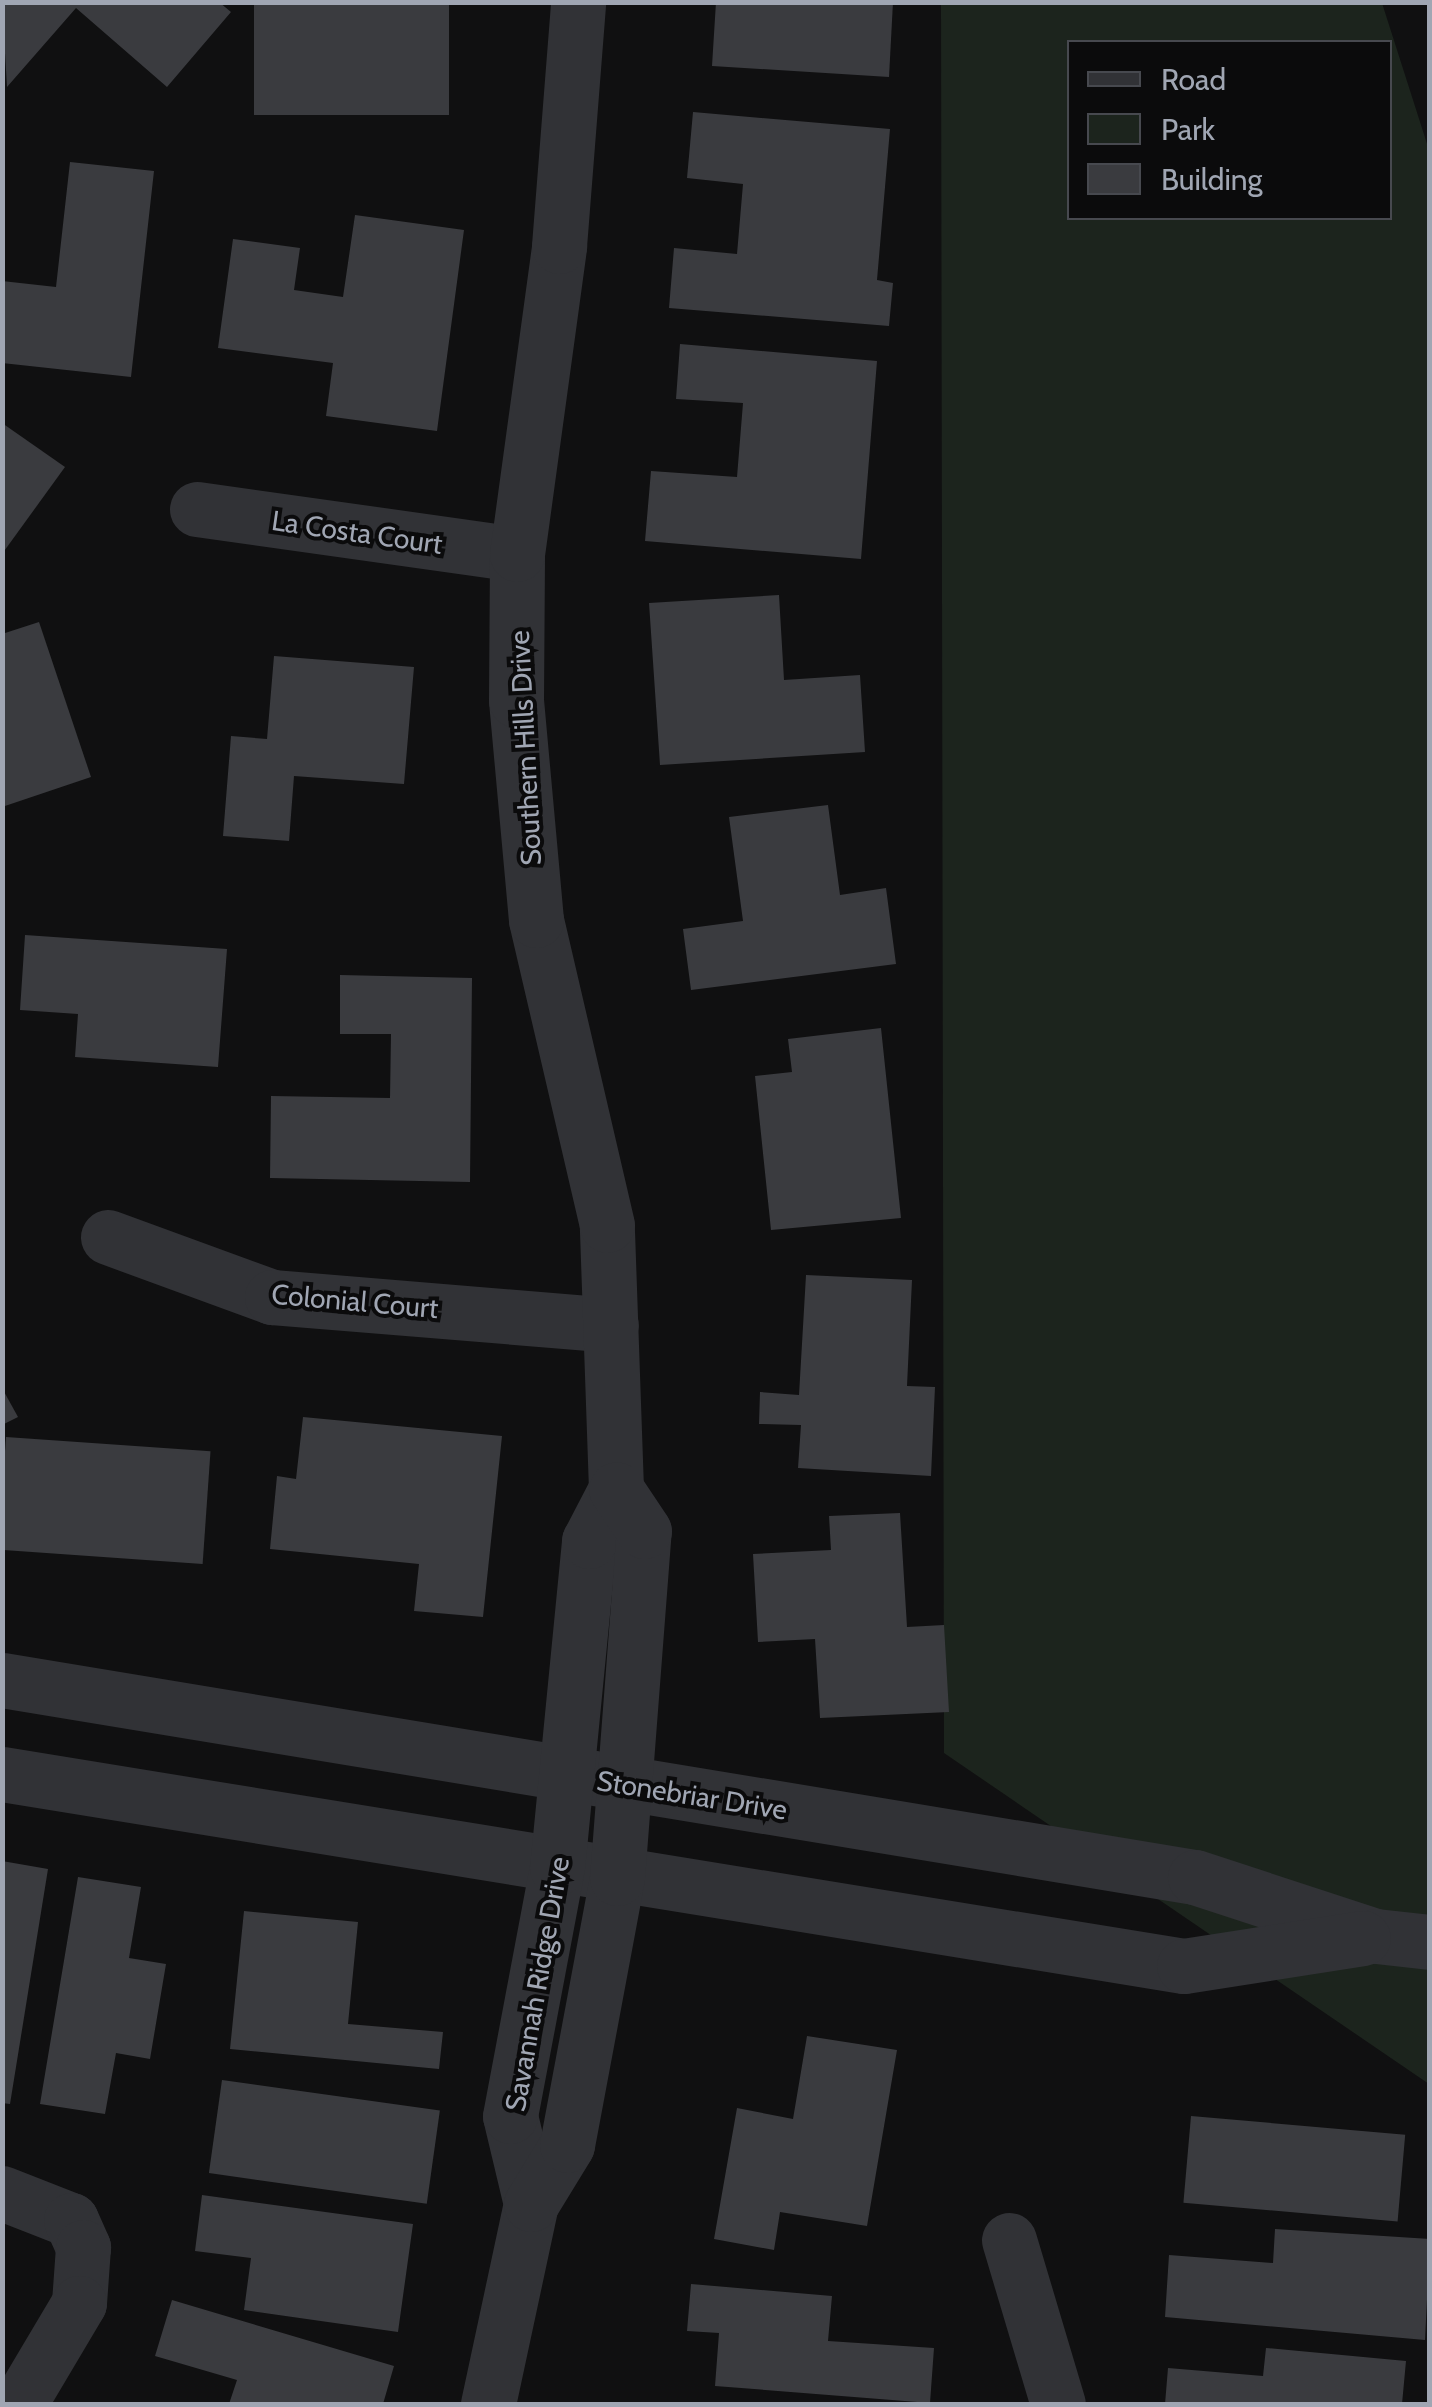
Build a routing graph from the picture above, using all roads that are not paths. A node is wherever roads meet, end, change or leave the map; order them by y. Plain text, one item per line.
1 (578, 2) edge
2 (197, 508) dead end
3 (517, 554) junction
4 (108, 1238) dead end
5 (611, 1324) junction
6 (616, 1489) junction
7 (2, 1680) edge
8 (2, 1774) edge
9 (564, 1822) junction
10 (622, 1831) junction
11 (1376, 1936) junction
12 (1430, 1942) edge
13 (2, 2193) edge
14 (531, 2204) junction
15 (1009, 2240) dead end
16 (19, 2404) edge
17 (488, 2404) edge
18 (1058, 2404) edge

1 - 3 street, Southern Hills Drive
2 - 3 street, La Costa Court
3 - 5 street, Southern Hills Drive
4 - 5 street, Colonial Court
5 - 6 street, Southern Hills Drive
6 - 9 street, Southern Hills Drive
6 - 10 street
7 - 9 street, Stonebriar Drive
8 - 9 street, Stonebriar Drive
9 - 10 street, Stonebriar Drive
9 - 10 street, Stonebriar Drive
9 - 14 street, Savannah Ridge Drive
10 - 11 street, Stonebriar Drive
10 - 11 street, Stonebriar Drive
10 - 14 street, Savannah Ridge Drive
11 - 12 street, Stonebriar Drive
13 - 16 street
14 - 17 street, Savannah Ridge Drive
15 - 18 street

